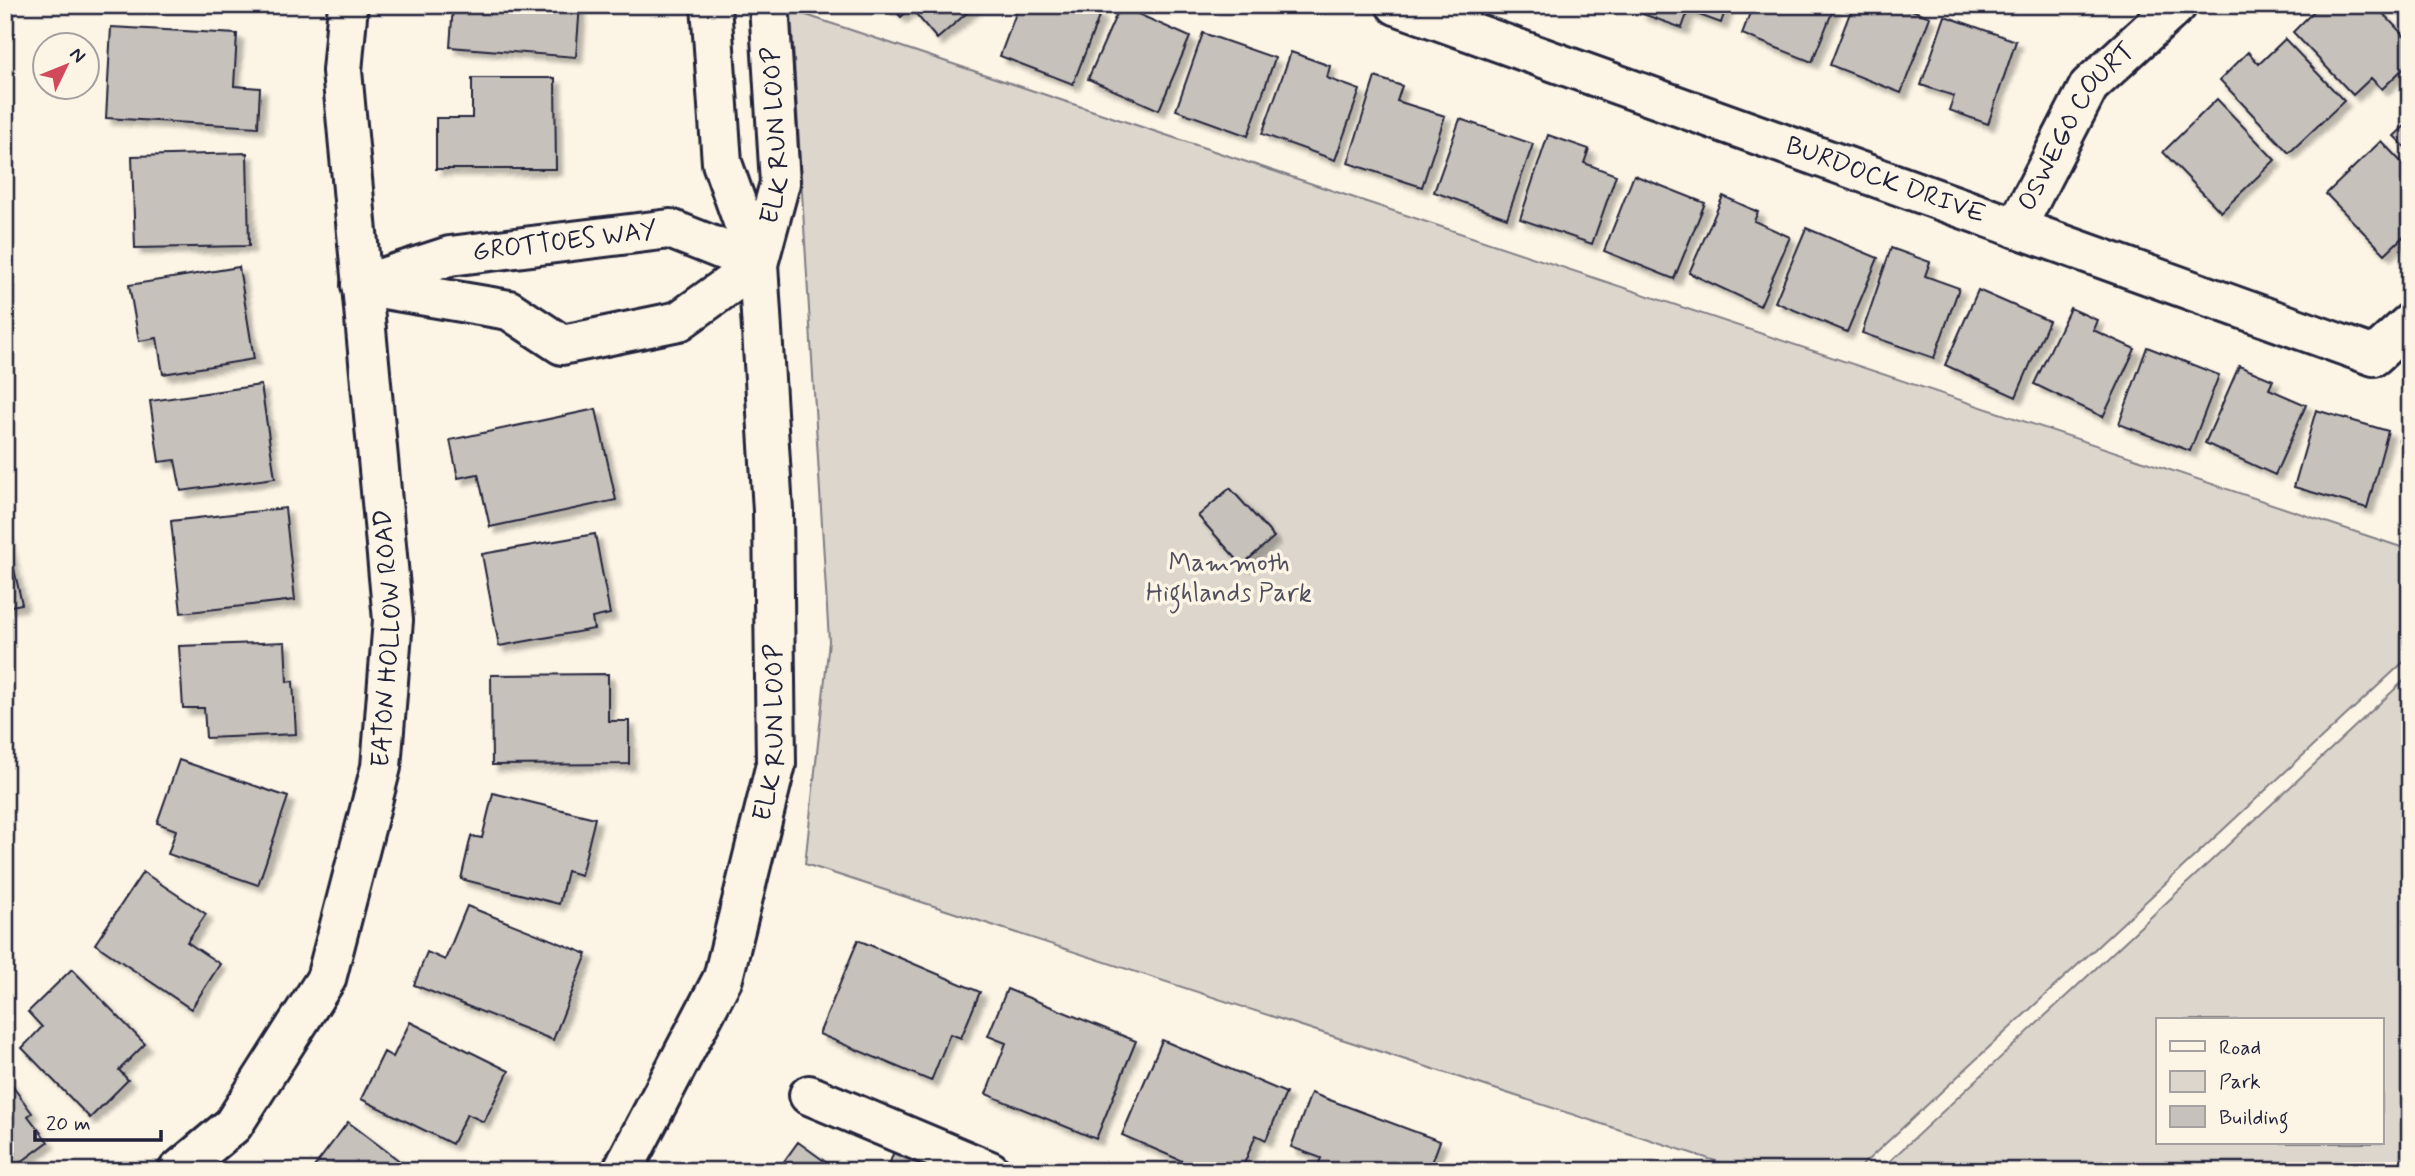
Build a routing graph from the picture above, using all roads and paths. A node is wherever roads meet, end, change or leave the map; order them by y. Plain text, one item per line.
1 (348, 5) edge
2 (711, 5) edge
3 (769, 5) edge
4 (1396, 5) edge
5 (2177, 5) edge
6 (1443, 13) edge
7 (2016, 228) junction
8 (505, 251) junction
9 (758, 264) junction
10 (360, 285) junction
11 (509, 310) junction
12 (2410, 323) edge
13 (809, 1095) dead end
14 (178, 1171) edge
15 (622, 1171) edge
16 (990, 1171) edge

1 - 10 street, EATON HOLLOW ROAD
2 - 9 street, ELK RUN LOOP
3 - 9 street, ELK RUN LOOP
4 - 6 street, BURDOCK DRIVE
5 - 7 street, OSWEGO COURT
6 - 7 street, BURDOCK DRIVE
7 - 12 street, BURDOCK DRIVE
8 - 9 street, GROTTOES WAY
8 - 10 street, GROTTOES WAY
8 - 11 street
9 - 11 street, GROTTOES WAY
9 - 15 street, ELK RUN LOOP
10 - 11 street, GROTTOES WAY
10 - 14 street, EATON HOLLOW ROAD
13 - 16 street

